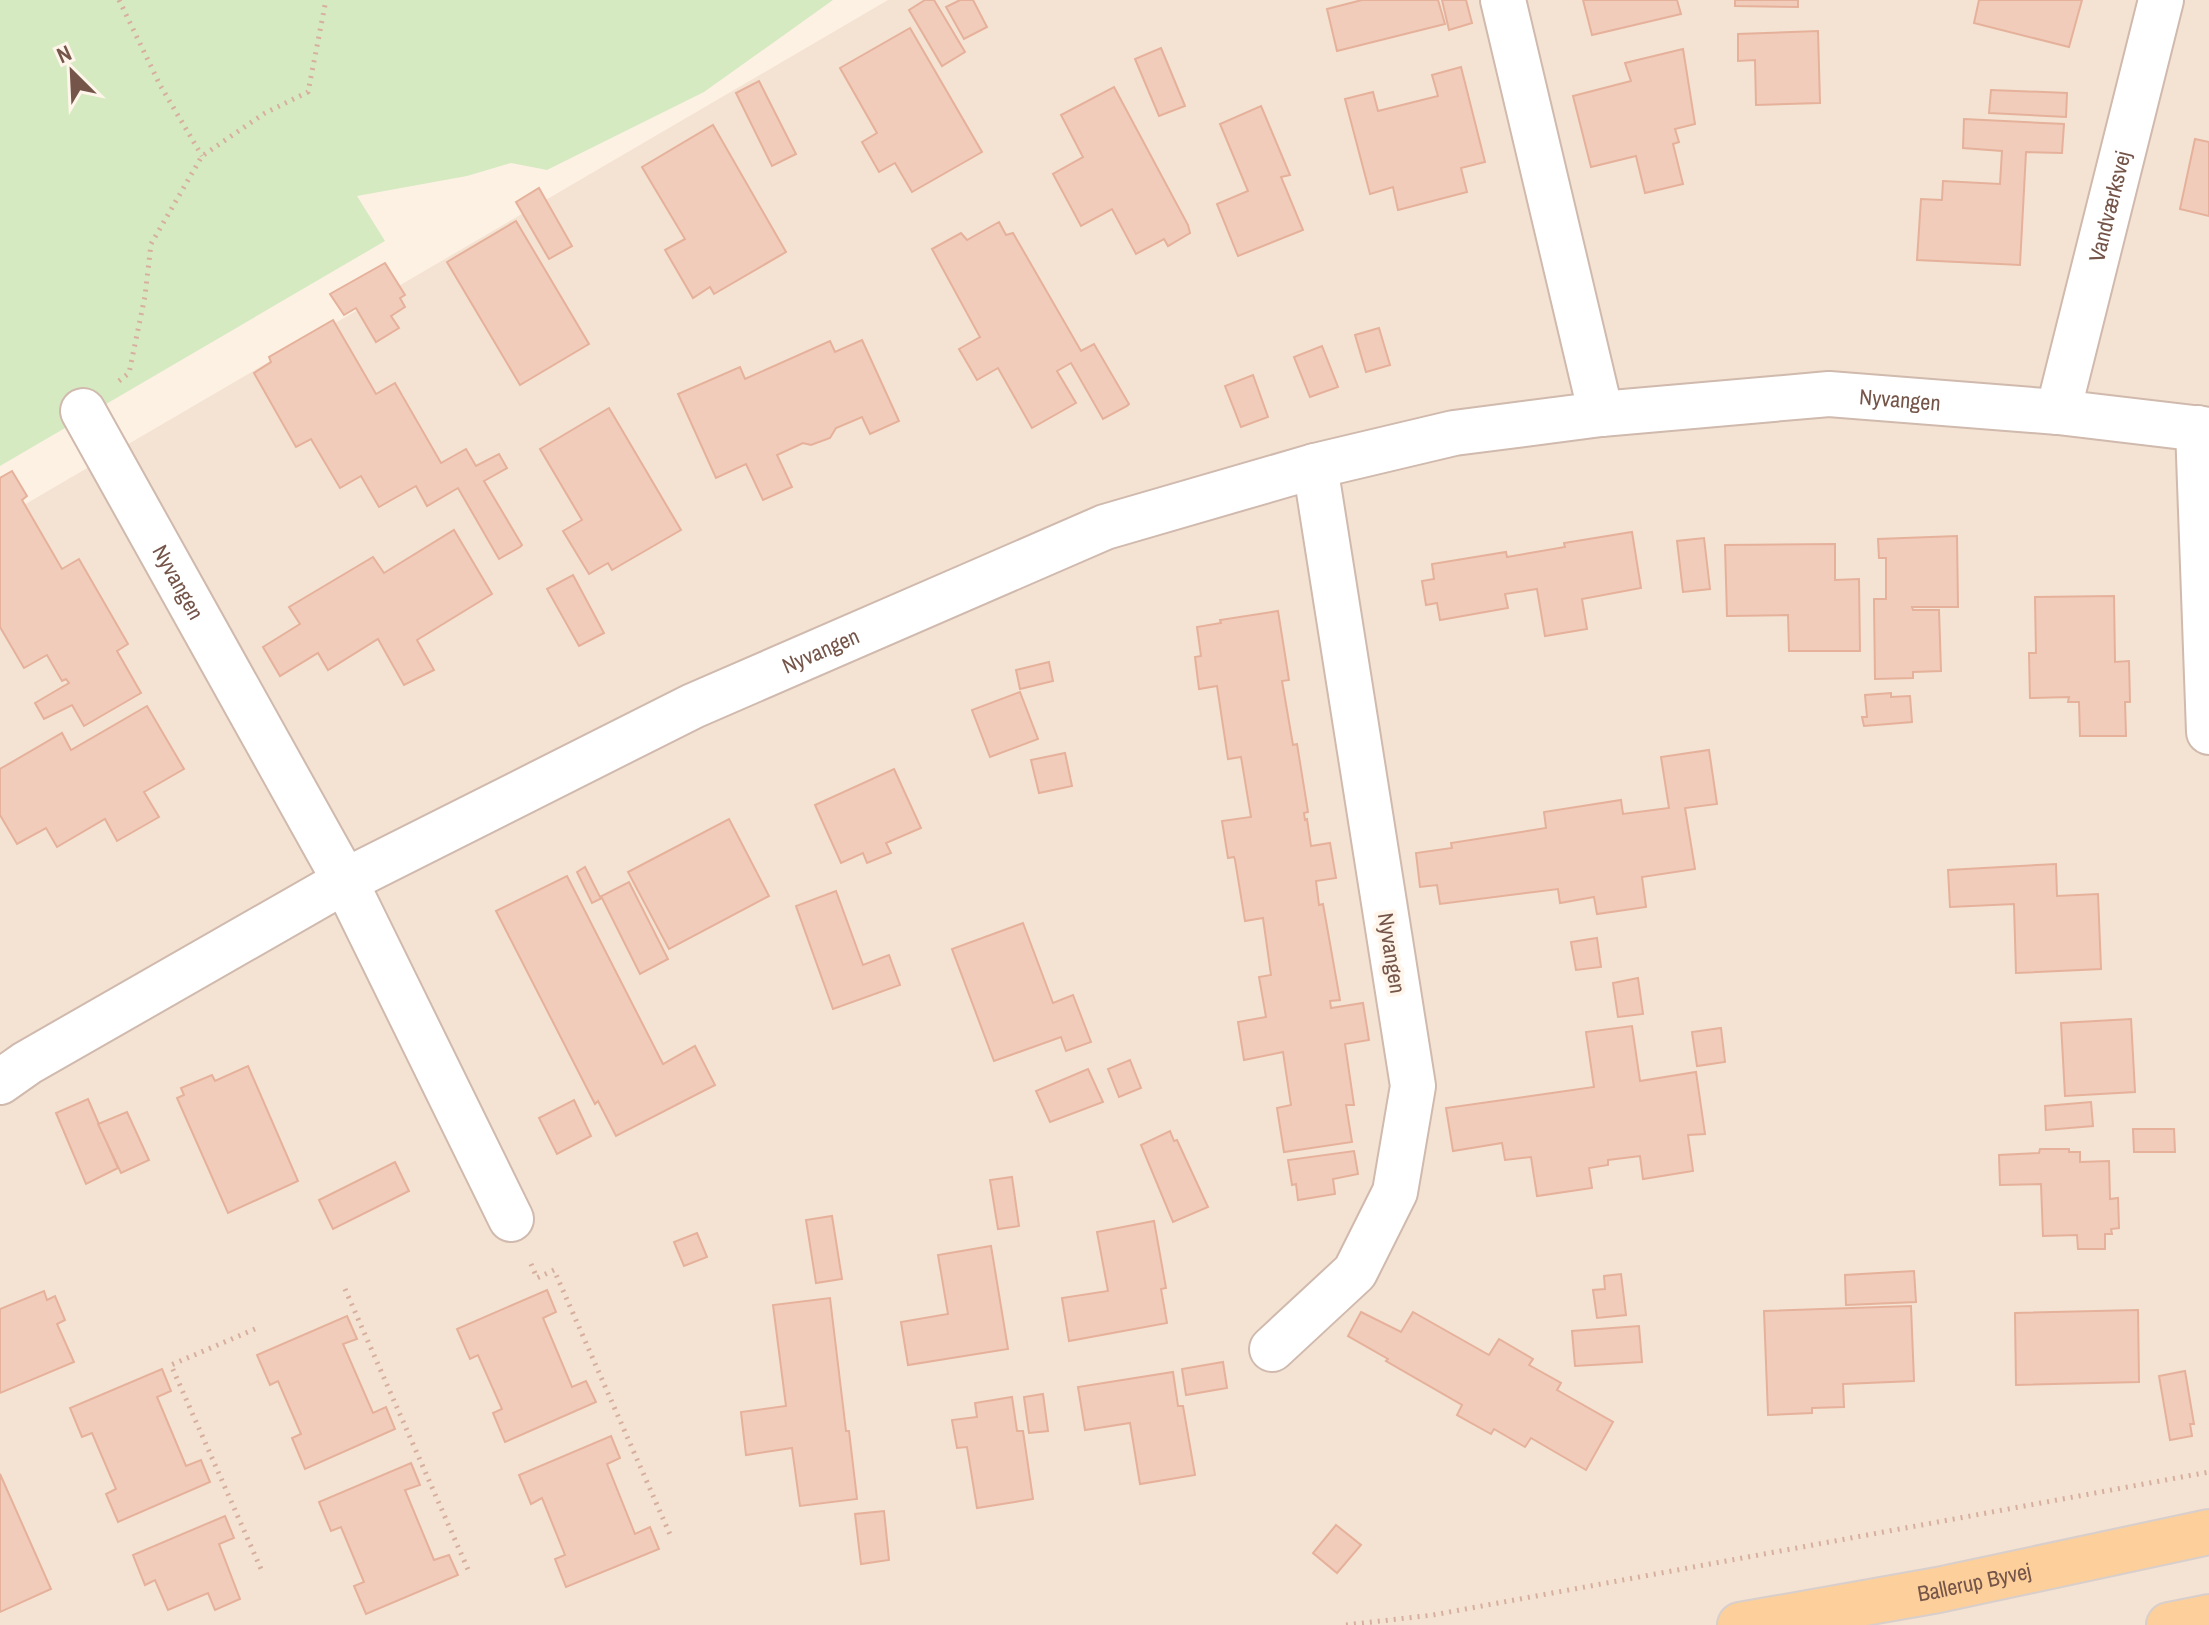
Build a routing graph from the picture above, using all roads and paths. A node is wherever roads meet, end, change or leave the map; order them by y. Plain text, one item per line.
1 (119, 0) edge
2 (326, 0) edge
3 (1503, 0) edge
4 (2161, 0) edge
5 (202, 156) junction
6 (83, 411) joint
7 (2058, 412) junction
8 (1601, 414) junction
9 (2203, 429) edge
10 (1315, 466) junction
11 (2209, 732) edge
12 (345, 881) junction
13 (0, 1082) edge
14 (511, 1219) dead end
15 (554, 1270) dead end
16 (345, 1289) dead end
17 (255, 1329) dead end
18 (1272, 1349) dead end
19 (2209, 1472) edge
20 (2209, 1532) edge
21 (672, 1539) dead end
22 (261, 1569) dead end
23 (470, 1574) dead end
24 (2209, 1617) edge
25 (1346, 1625) edge
26 (1740, 1625) edge
27 (2169, 1625) edge

1 - 5 path
2 - 5 path
3 - 8 street
4 - 7 street, Vandværksvej
5 - 6 path
6 - 12 street, Nyvangen
7 - 8 street, Nyvangen
7 - 9 street, Nyvangen
8 - 10 street, Nyvangen
9 - 11 street, Nyvangen
10 - 12 street, Nyvangen
10 - 18 street, Nyvangen
12 - 13 street, Nyvangen
12 - 14 street, Nyvangen
15 - 21 path
16 - 23 path
17 - 22 path
19 - 25 path
20 - 26 main road, Ballerup Byvej
24 - 27 main road

